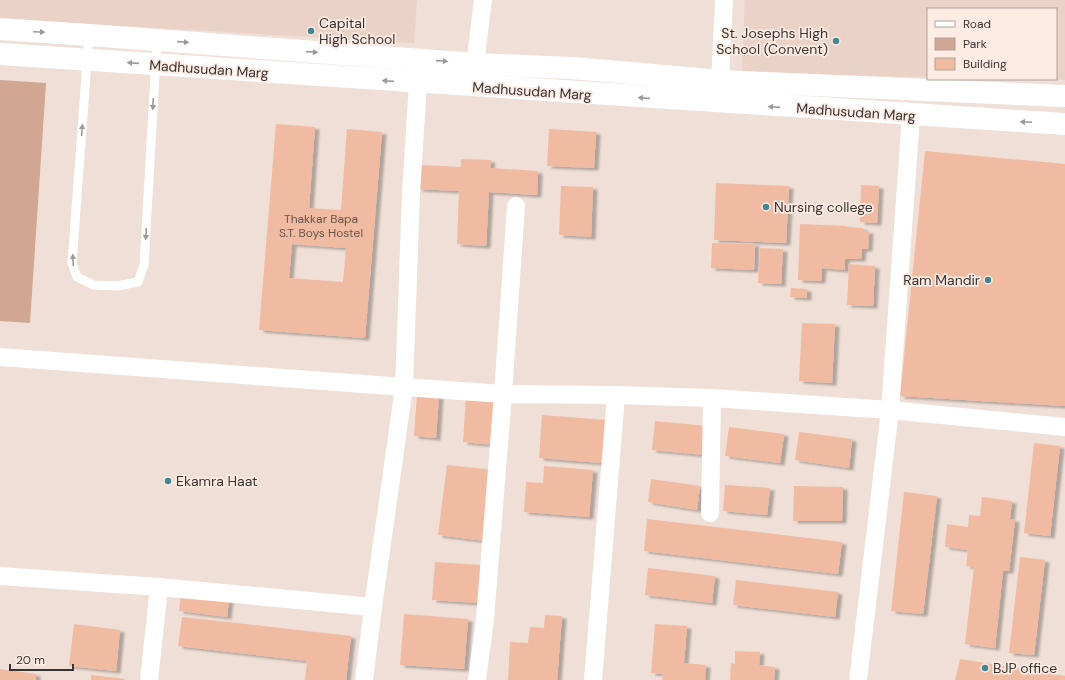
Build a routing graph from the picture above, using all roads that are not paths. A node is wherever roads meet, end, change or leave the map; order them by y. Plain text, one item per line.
1 (483, 0) edge
2 (724, 0) edge
3 (0, 30) edge
4 (89, 35) junction
5 (157, 40) junction
6 (0, 54) edge
7 (88, 60) junction
8 (475, 64) junction
9 (155, 65) junction
10 (720, 81) junction
11 (418, 83) junction
12 (1065, 96) edge
13 (911, 115) junction
14 (1065, 124) edge
15 (516, 206) dead end
16 (0, 357) edge
17 (404, 387) junction
18 (503, 394) junction
19 (616, 395) junction
20 (712, 398) junction
21 (890, 410) junction
22 (1065, 427) edge
23 (710, 513) dead end
24 (0, 576) edge
25 (159, 587) junction
26 (373, 607) junction
27 (149, 680) edge
28 (364, 680) edge
29 (477, 680) edge
30 (593, 680) edge
31 (858, 680) edge

1 - 8 street
2 - 10 street
3 -> 4 main road, Madhusudan Marg
4 - 5 main road, Madhusudan Marg
4 - 7 lane
5 -> 8 main road, Madhusudan Marg
5 - 9 lane
6 - 7 main road, Madhusudan Marg
9 -> 7 main road, Madhusudan Marg
9 -> 7 lane
8 - 10 main road, Madhusudan Marg
11 -> 9 main road, Madhusudan Marg
10 - 12 main road, Madhusudan Marg
13 -> 11 main road, Madhusudan Marg
11 - 17 street
14 -> 13 main road, Madhusudan Marg
13 - 21 street
15 - 18 street
16 - 17 street
17 - 18 street
17 - 26 street
18 - 19 street
18 - 29 street
19 - 20 street
19 - 30 street
20 - 21 street
20 - 23 street
21 - 22 street
21 - 31 street
24 - 25 street
25 - 26 street
25 - 27 street
26 - 28 street

